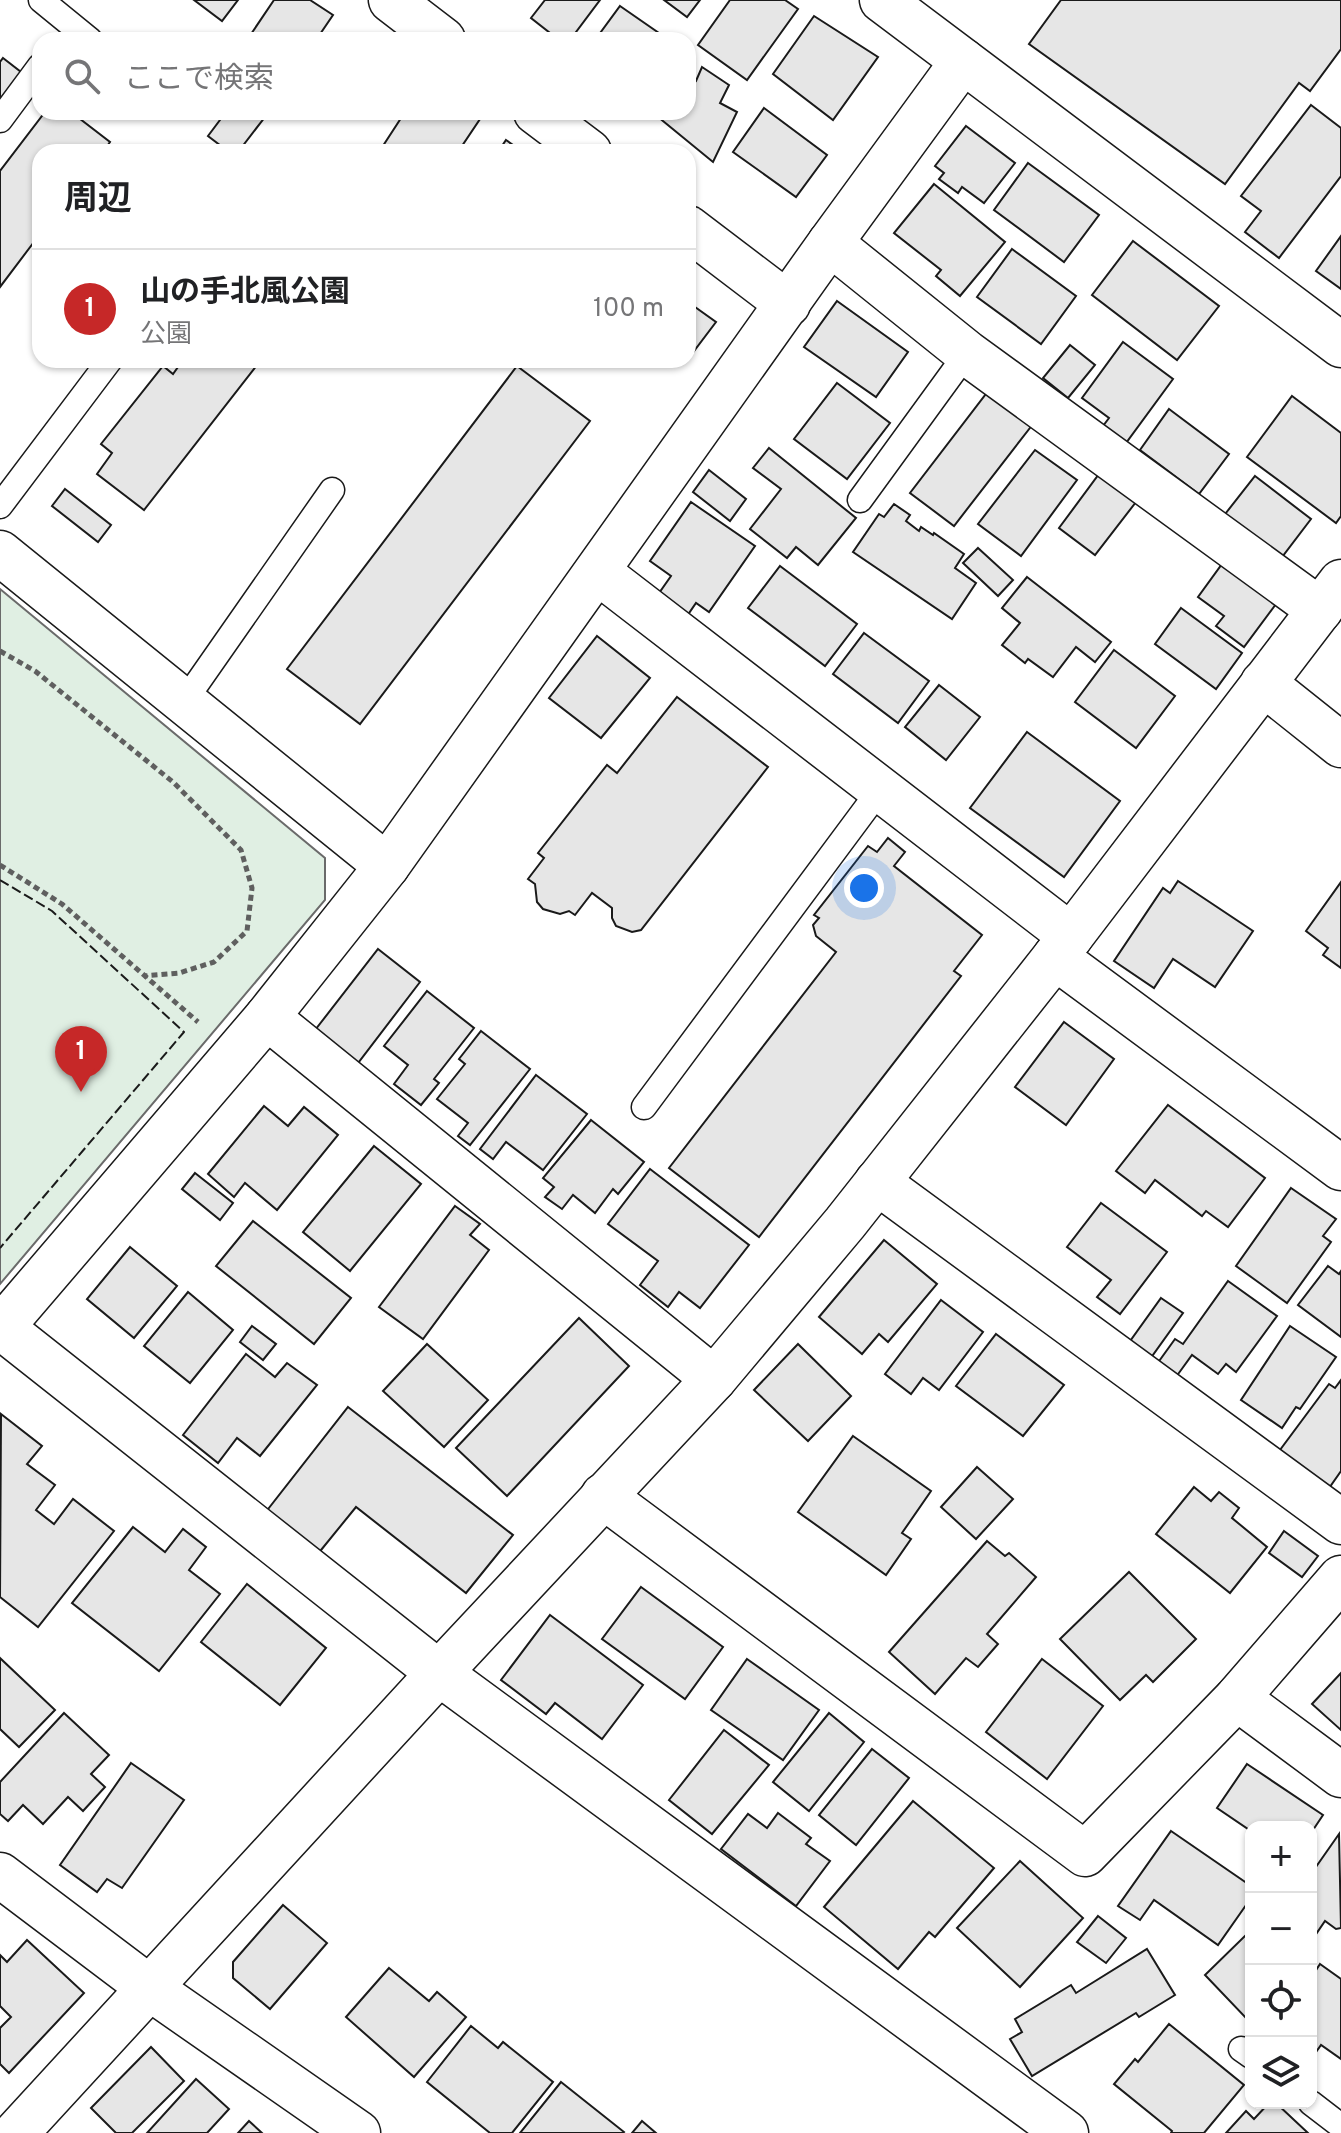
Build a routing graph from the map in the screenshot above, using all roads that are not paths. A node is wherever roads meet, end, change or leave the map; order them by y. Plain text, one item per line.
1 (41, 0) edge
2 (391, 0) edge
3 (882, 0) edge
4 (70, 32) edge
5 (433, 32) edge
6 (963, 61) junction
7 (32, 77) edge
8 (0, 120) edge
9 (547, 120) edge
10 (578, 144) edge
11 (696, 234) edge
12 (830, 243) junction
13 (788, 304) junction
14 (1341, 345) edge
15 (967, 353) junction
16 (104, 368) edge
17 (332, 490) dead end
18 (860, 500) dead end
19 (0, 506) edge
20 (0, 553) edge
21 (598, 572) junction
22 (1330, 596) edge
23 (1263, 683) junction
24 (184, 702) junction
25 (1341, 745) edge
26 (879, 791) junction
27 (387, 866) junction
28 (1063, 946) junction
29 (267, 1017) junction
30 (644, 1107) dead end
31 (1341, 1168) edge
32 (877, 1182) junction
33 (1, 1328) edge
34 (714, 1379) junction
35 (603, 1496) junction
36 (1341, 1522) edge
37 (1341, 1578) edge
38 (439, 1673) junction
39 (1237, 1698) junction
40 (1341, 1775) edge
41 (0, 1875) edge
42 (151, 1989) junction
43 (1317, 2108) edge
44 (1341, 2126) edge
45 (16, 2133) edge
46 (358, 2133) edge
47 (1066, 2133) edge

1 - 4 lane
2 - 5 street
3 - 6 street
6 - 12 street
6 - 14 street
7 - 8 lane
9 - 10 street
11 - 13 street
12 - 13 street
12 - 15 street
13 - 21 street
15 - 18 lane
15 - 22 street
16 - 19 lane
17 - 24 lane
20 - 24 street
21 - 26 street
21 - 27 street
22 - 23 street
23 - 25 street
23 - 28 street
24 - 27 street
26 - 28 street
26 - 30 lane
27 - 29 street
28 - 31 street
28 - 32 street
29 - 33 street
29 - 34 street
32 - 34 street
32 - 36 street
33 - 38 street
34 - 35 street
35 - 38 street
35 - 39 street
37 - 39 street
38 - 42 street
38 - 47 street
39 - 40 street
41 - 42 street
42 - 45 street
42 - 46 street
43 - 44 lane

